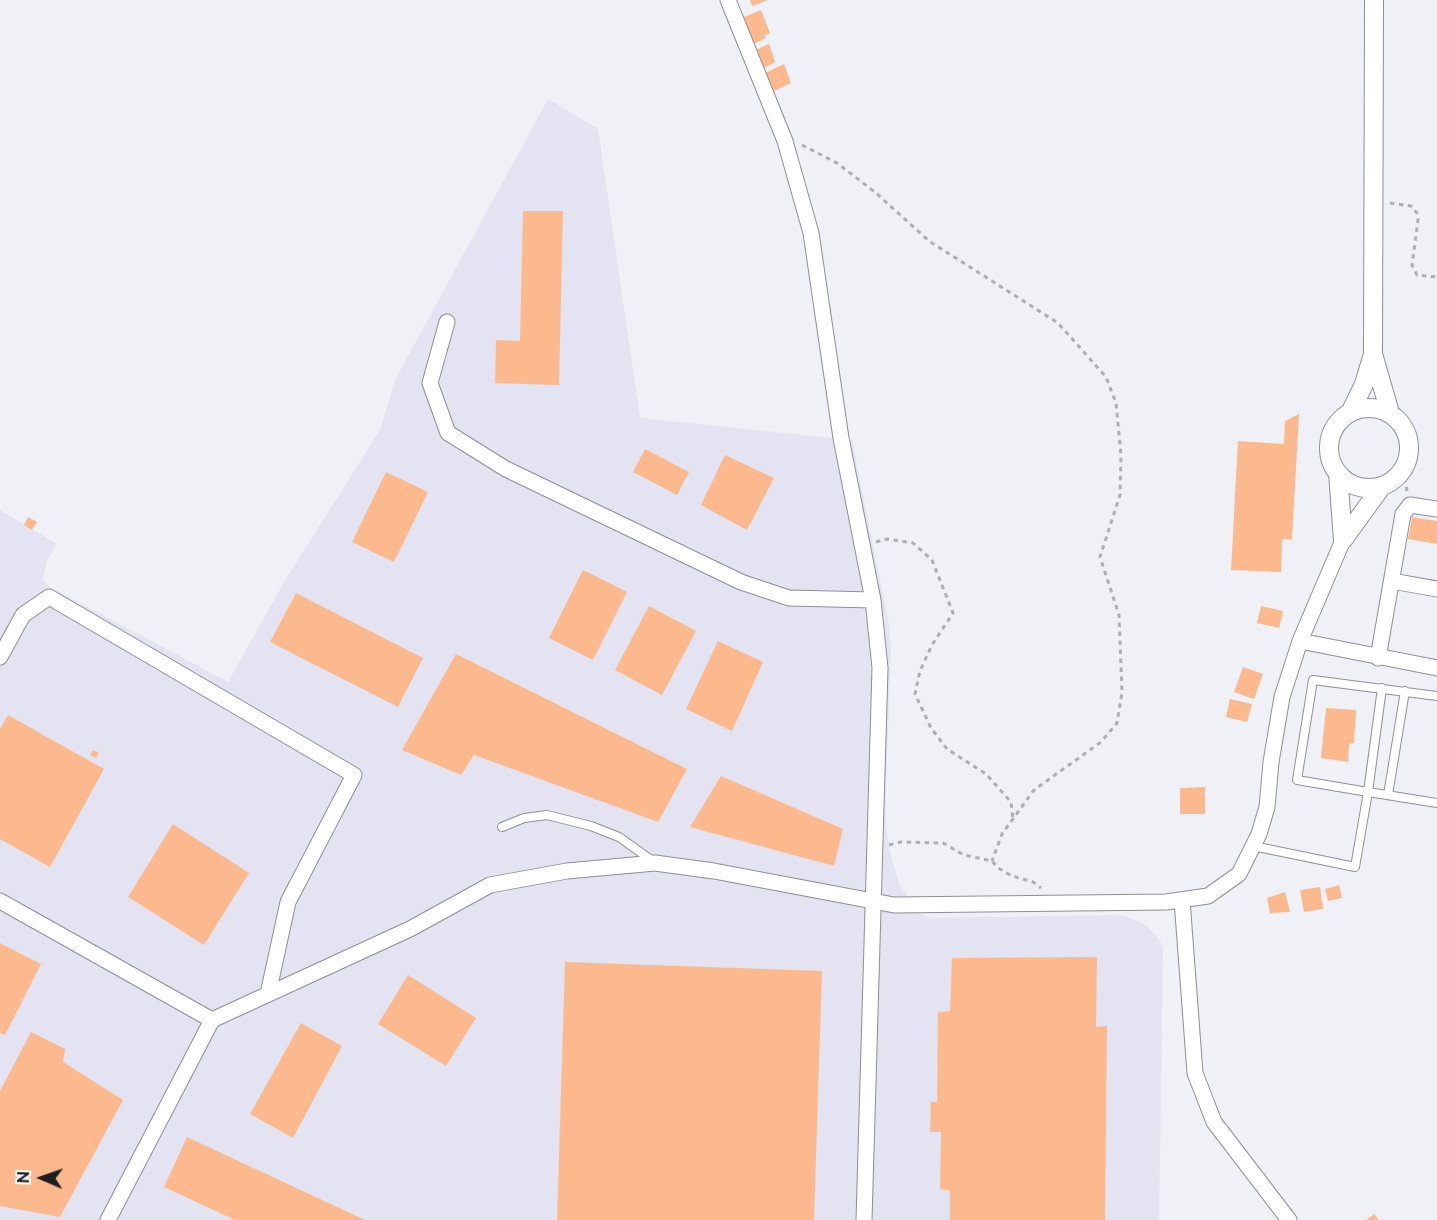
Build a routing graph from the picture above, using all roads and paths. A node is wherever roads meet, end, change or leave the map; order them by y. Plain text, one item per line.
1 (728, 0) edge
2 (1374, 0) edge
3 (783, 136) junction
4 (1373, 203) junction
5 (1437, 277) edge
6 (447, 322) dead end
7 (1373, 354) junction
8 (1351, 411) junction
9 (1390, 413) junction
10 (1403, 469) junction
11 (1338, 473) junction
12 (1382, 486) junction
13 (1410, 505) junction
14 (1437, 509) edge
15 (1343, 540) junction
16 (862, 546) junction
17 (1392, 581) junction
18 (1437, 589) edge
19 (873, 600) junction
20 (1300, 641) junction
21 (0, 657) edge
22 (1378, 658) junction
23 (1437, 668) edge
24 (1382, 688) junction
25 (1405, 691) junction
26 (1437, 696) edge
27 (1368, 792) junction
28 (1388, 795) junction
29 (1437, 803) edge
30 (1013, 820) junction
31 (502, 827) dead end
32 (1253, 846) junction
33 (992, 861) junction
34 (655, 863) junction
35 (874, 864) junction
36 (1182, 900) junction
37 (0, 901) edge
38 (873, 903) junction
39 (1062, 903) junction
40 (268, 994) junction
41 (212, 1020) junction
42 (108, 1220) edge
43 (864, 1220) edge
44 (1289, 1220) edge

1 - 3 street
2 - 4 street
3 - 16 street
3 - 30 path
4 - 5 path
4 - 7 street
6 - 19 street
7 - 8 street
7 - 9 street
8 - 9 street
8 - 11 street
9 - 10 street
10 - 12 street
10 - 13 path
11 - 12 street
11 - 15 street
12 - 15 street
13 - 14 street
13 - 17 street
15 - 20 street
16 - 19 street
16 - 30 path
17 - 18 street
17 - 22 street
19 - 35 street
20 - 22 street
20 - 32 street
21 - 40 street
22 - 23 street
24 - 25 lane
24 - 27 lane
24 - 27 lane
25 - 26 lane
25 - 28 lane
27 - 28 lane
27 - 32 lane
28 - 29 lane
30 - 33 path
31 - 34 lane
32 - 36 street
33 - 35 path
33 - 39 path
34 - 38 street
34 - 40 street
35 - 38 street
36 - 39 street
36 - 44 street
37 - 41 street
38 - 39 street
38 - 43 street
40 - 41 street
41 - 42 street

